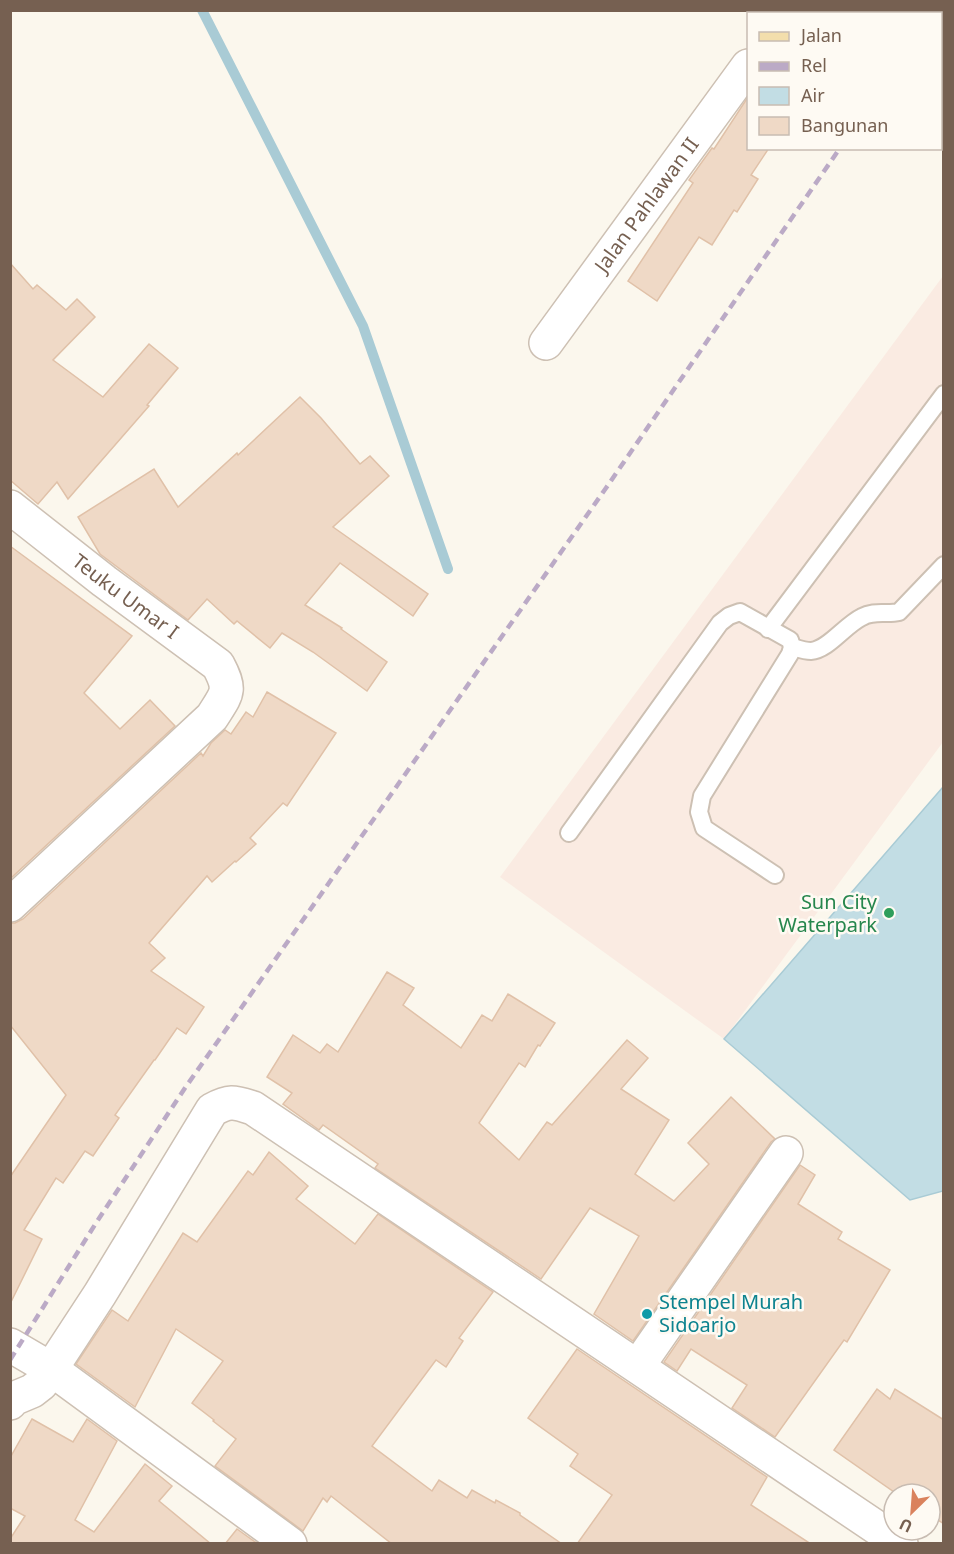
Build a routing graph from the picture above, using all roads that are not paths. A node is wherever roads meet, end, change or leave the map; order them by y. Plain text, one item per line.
1 (747, 67) edge
2 (546, 343) dead end
3 (944, 394) edge
4 (10, 507) edge
5 (944, 565) edge
6 (768, 629) junction
7 (792, 647) junction
8 (569, 833) dead end
9 (775, 875) dead end
10 (10, 904) edge
11 (786, 1153) dead end
12 (10, 1345) edge
13 (638, 1366) junction
14 (51, 1369) junction
15 (10, 1403) edge
16 (290, 1544) edge
17 (901, 1544) edge

1 - 2 street, Jalan Pahlawan II
3 - 6 lane
4 - 10 street, Teuku Umar I
5 - 7 lane
6 - 7 lane
6 - 8 lane
7 - 9 lane
11 - 13 street
12 - 14 street
13 - 14 street
13 - 17 street
14 - 15 street
14 - 16 street

